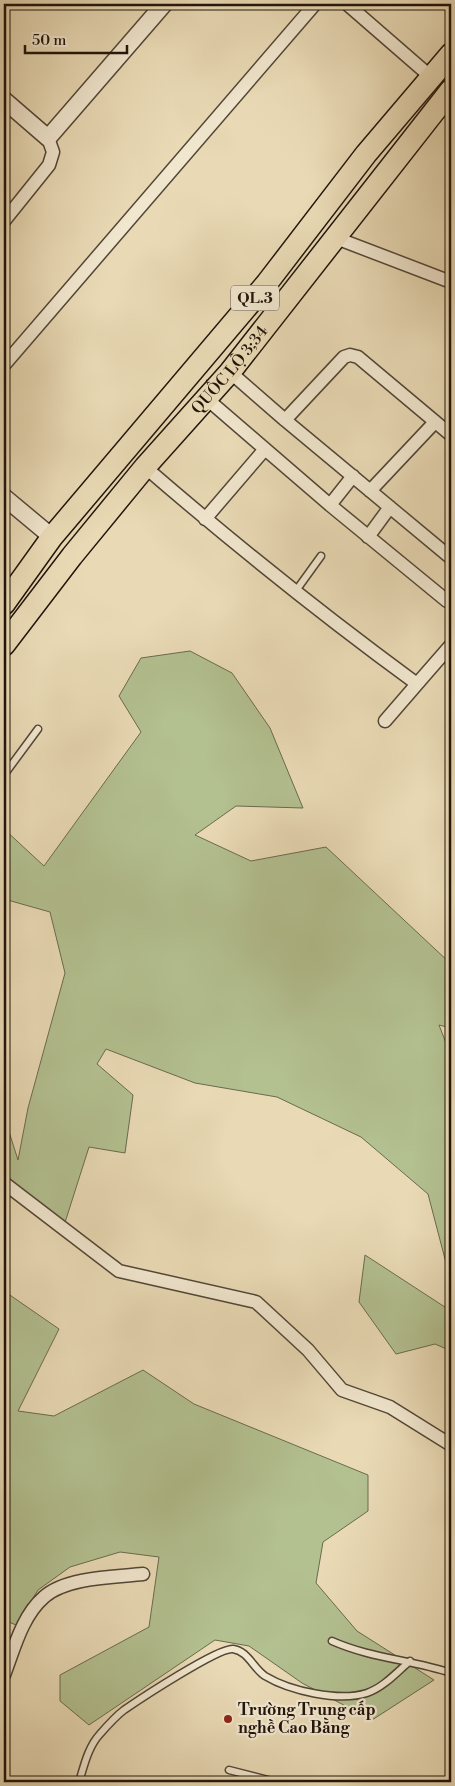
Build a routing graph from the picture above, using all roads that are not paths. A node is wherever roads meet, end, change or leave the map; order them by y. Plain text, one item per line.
1 (164, 4) edge
2 (315, 4) edge
3 (348, 4) edge
4 (451, 54) edge
5 (431, 77) junction
6 (451, 90) edge
7 (4, 100) edge
8 (48, 138) junction
9 (4, 221) edge
10 (314, 222) junction
11 (336, 238) junction
12 (451, 282) edge
13 (4, 365) edge
14 (230, 372) junction
15 (207, 399) junction
16 (285, 420) junction
17 (435, 422) junction
18 (451, 435) edge
19 (265, 449) junction
20 (146, 467) junction
21 (352, 476) junction
22 (370, 491) junction
23 (4, 497) edge
24 (330, 505) junction
25 (390, 508) junction
26 (206, 519) junction
27 (52, 537) junction
28 (368, 537) junction
29 (72, 556) junction
30 (321, 556) dead end
31 (451, 558) edge
32 (295, 592) junction
33 (450, 600) edge
34 (4, 604) edge
35 (4, 645) edge
36 (451, 645) edge
37 (418, 684) junction
38 (385, 721) dead end
39 (38, 730) dead end
40 (4, 774) edge
41 (4, 1183) edge
42 (450, 1444) edge
43 (144, 1574) dead end
44 (332, 1642) dead end
45 (410, 1661) junction
46 (451, 1673) edge
47 (4, 1675) edge
48 (229, 1770) dead end
49 (80, 1782) edge
50 (276, 1782) edge

1 - 8 street
2 - 13 street
3 - 5 street
4 - 5 highway, QUỐC LỘ 3;34 / QL.3
5 - 10 highway, QUỐC LỘ 3;34 / QL.3
6 - 11 highway, QUỐC LỘ 3;34 / QL.3
7 - 8 street
8 - 9 street
10 - 11 highway
10 - 27 highway, QUỐC LỘ 3;34 / QL.3
11 - 12 street
11 - 14 highway, QUỐC LỘ 3;34 / QL.3
14 - 15 highway, QUỐC LỘ 3;34 / QL.3
14 - 16 street
15 - 19 street
15 - 20 highway, QUỐC LỘ 3;34 / QL.3
16 - 17 street
16 - 21 street
17 - 18 street
17 - 22 street
19 - 24 street
19 - 26 street
20 - 26 street
20 - 29 highway, QUỐC LỘ 3;34 / QL.3
21 - 22 street
21 - 24 street
22 - 25 street
23 - 27 street
24 - 28 street
25 - 28 street
25 - 31 street
26 - 32 street
27 - 29 highway
27 - 34 highway, QUỐC LỘ 3;34 / QL.3
28 - 33 street
29 - 35 highway, QUỐC LỘ 3;34 / QL.3
30 - 32 lane
32 - 37 street
36 - 37 street
37 - 38 street
39 - 40 lane
41 - 42 street
43 - 47 street
44 - 45 lane
45 - 46 lane
45 - 49 lane
48 - 50 lane

